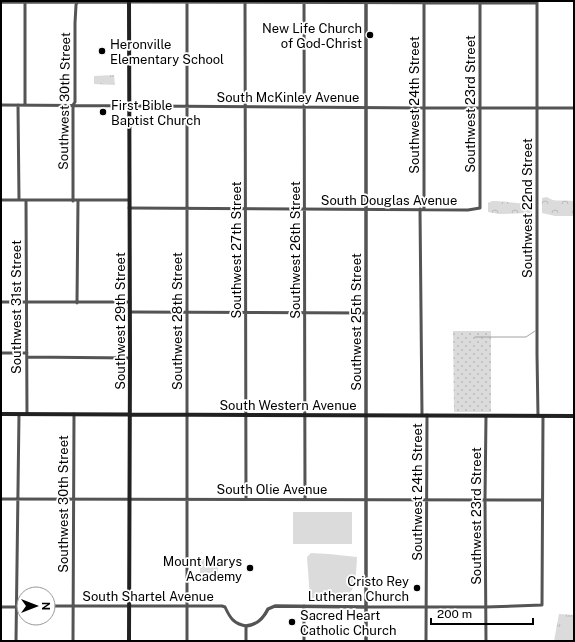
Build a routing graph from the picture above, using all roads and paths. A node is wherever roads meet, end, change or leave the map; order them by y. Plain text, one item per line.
1 (28, 1) edge
2 (77, 1) edge
3 (129, 1) edge
4 (1, 2) edge
5 (186, 2) edge
6 (245, 2) edge
7 (304, 2) edge
8 (365, 2) edge
9 (424, 2) edge
10 (480, 2) edge
11 (537, 2) edge
12 (1, 105) edge
13 (18, 105) junction
14 (25, 105) junction
15 (73, 105) junction
16 (129, 105) junction
17 (186, 106) junction
18 (245, 106) junction
19 (305, 106) junction
20 (365, 107) junction
21 (424, 108) junction
22 (480, 108) junction
23 (537, 108) junction
24 (574, 108) edge
25 (1, 200) edge
26 (19, 200) junction
27 (26, 200) junction
28 (78, 200) junction
29 (130, 200) junction
30 (73, 201) junction
31 (130, 208) junction
32 (187, 208) junction
33 (480, 208) joint
34 (245, 209) junction
35 (304, 209) junction
36 (365, 209) junction
37 (420, 209) junction
38 (424, 209) junction
39 (1, 302) edge
40 (130, 302) junction
41 (26, 303) junction
42 (77, 303) junction
43 (130, 312) junction
44 (188, 312) junction
45 (246, 313) junction
46 (305, 313) junction
47 (366, 313) junction
48 (1, 353) edge
49 (26, 353) junction
50 (27, 358) junction
51 (130, 358) junction
52 (1, 414) edge
53 (18, 414) junction
54 (27, 414) junction
55 (74, 414) junction
56 (130, 415) junction
57 (188, 415) junction
58 (247, 415) junction
59 (306, 415) junction
60 (422, 415) junction
61 (427, 415) junction
62 (367, 416) junction
63 (486, 416) junction
64 (540, 416) junction
65 (574, 416) edge
66 (17, 498) junction
67 (72, 498) junction
68 (130, 498) junction
69 (188, 498) junction
70 (366, 498) junction
71 (1, 499) edge
72 (246, 499) junction
73 (305, 499) junction
74 (427, 499) junction
75 (485, 499) junction
76 (542, 500) junction
77 (16, 586) edge
78 (56, 606) edge
79 (73, 606) junction
80 (129, 606) junction
81 (187, 606) junction
82 (304, 606) junction
83 (366, 606) junction
84 (426, 606) junction
85 (1, 607) edge
86 (16, 607) edge
87 (486, 607) junction
88 (16, 626) edge
89 (246, 626) junction
90 (16, 641) edge
91 (73, 641) edge
92 (129, 641) edge
93 (187, 641) edge
94 (246, 641) edge
95 (304, 641) edge
96 (366, 641) edge
97 (426, 641) edge
98 (486, 641) edge

1 - 2 street
1 - 4 street
1 - 14 street
2 - 3 street
2 - 15 street, Southwest 30th Street
3 - 5 street
3 - 16 main road, Southwest 29th Street
5 - 6 street
5 - 17 street, Southwest 28th Street
6 - 7 street
6 - 18 street, Southwest 27th Street
7 - 8 street
7 - 19 street, Southwest 26th Street
8 - 9 street
8 - 20 street, Southwest 25th Street
9 - 10 street
9 - 21 street, Southwest 24th Street
10 - 11 street
10 - 22 street, Southwest 23rd Street
11 - 23 street, Southwest 22nd Street
12 - 13 street, South McKinley Avenue
13 - 14 street, South McKinley Avenue
13 - 26 street
14 - 15 street, South McKinley Avenue
15 - 16 street, South McKinley Avenue
15 - 30 street, Southwest 30th Street
16 - 17 street, South McKinley Avenue
16 - 29 main road, Southwest 29th Street
17 - 18 street, South McKinley Avenue
17 - 32 street, Southwest 28th Street
18 - 19 street, South McKinley Avenue
18 - 34 street, Southwest 27th Street
19 - 20 street, South McKinley Avenue
19 - 35 street, Southwest 26th Street
20 - 21 street, South McKinley Avenue
20 - 36 street, Southwest 25th Street
21 - 22 street, South McKinley Avenue
21 - 38 street, Southwest 24th Street
22 - 23 street, South McKinley Avenue
22 - 33 street, Southwest 23rd Street
23 - 24 street, South McKinley Avenue
23 - 64 street, Southwest 22nd Street
25 - 26 street
26 - 27 street
27 - 30 street
27 - 41 street, Southwest 31st Street
28 - 29 street
28 - 30 street
28 - 42 street
29 - 31 main road, Southwest 29th Street
31 - 32 street, South Douglas Avenue
31 - 40 main road, Southwest 29th Street
32 - 34 street, South Douglas Avenue
32 - 44 street, Southwest 28th Street
33 - 38 street, South Douglas Avenue
34 - 35 street, South Douglas Avenue
34 - 45 street, Southwest 27th Street
35 - 36 street, South Douglas Avenue
35 - 46 street, Southwest 26th Street
36 - 37 street, South Douglas Avenue
36 - 47 street, Southwest 25th Street
37 - 38 street, South Douglas Avenue
37 - 60 street, Southwest 24th Street
39 - 41 street
40 - 42 street
40 - 43 main road, Southwest 29th Street
41 - 42 street
41 - 49 street, Southwest 31st Street
43 - 44 street
43 - 51 main road, Southwest 29th Street
44 - 45 street
44 - 57 street, Southwest 28th Street
45 - 46 street
45 - 58 street, Southwest 27th Street
46 - 47 street
46 - 59 street, Southwest 26th Street
47 - 62 street, Southwest 25th Street
48 - 49 street
49 - 50 street, Southwest 31st Street
50 - 51 street
50 - 54 street, Southwest 31st Street
51 - 56 main road, Southwest 29th Street
52 - 53 main road, South Western Avenue
53 - 54 main road, South Western Avenue
53 - 66 street
54 - 55 main road, South Western Avenue
55 - 56 main road, South Western Avenue
55 - 67 street, Southwest 30th Street
56 - 57 main road, South Western Avenue
56 - 68 main road, Southwest 29th Street
57 - 58 main road, South Western Avenue
57 - 69 street, Southwest 28th Street
58 - 59 main road, South Western Avenue
58 - 72 street, Southwest 27th Street
59 - 62 main road, South Western Avenue
59 - 73 street, Southwest 26th Street
60 - 61 main road, South Western Avenue
60 - 62 main road, South Western Avenue
61 - 63 main road, South Western Avenue
61 - 74 street, Southwest 24th Street
62 - 70 street, Southwest 25th Street
63 - 64 main road, South Western Avenue
63 - 75 street, Southwest 23rd Street
64 - 65 main road, South Western Avenue
64 - 76 street, Southwest 22nd Street
66 - 67 street, South Olie Avenue
66 - 71 street, South Olie Avenue
66 - 77 street
67 - 68 street, South Olie Avenue
67 - 79 street, Southwest 30th Street
68 - 69 street, South Olie Avenue
68 - 80 main road, Southwest 29th Street
69 - 72 street, South Olie Avenue
69 - 81 street, Southwest 28th Street
70 - 73 street, South Olie Avenue
70 - 74 street, South Olie Avenue
70 - 83 street, Southwest 25th Street
72 - 73 street, South Olie Avenue
74 - 75 street, South Olie Avenue
74 - 84 street, Southwest 24th Street
75 - 76 street, South Olie Avenue
75 - 87 street, Southwest 23rd Street
76 - 87 street, Southwest 22nd Street
78 - 79 street, South Shartel Avenue
79 - 80 street, South Shartel Avenue
79 - 91 street, Southwest 30th Street
80 - 81 street, South Shartel Avenue
80 - 92 main road, Southwest 29th Street
81 - 89 street, South Shartel Avenue
81 - 93 street, Southwest 28th Street
82 - 83 street
82 - 89 street
82 - 95 street
83 - 84 street
83 - 96 street, Southwest 25th Street
84 - 87 street
84 - 97 street, Southwest 24th Street
85 - 86 street
87 - 98 street, Southwest 23rd Street
88 - 90 street
89 - 94 street

